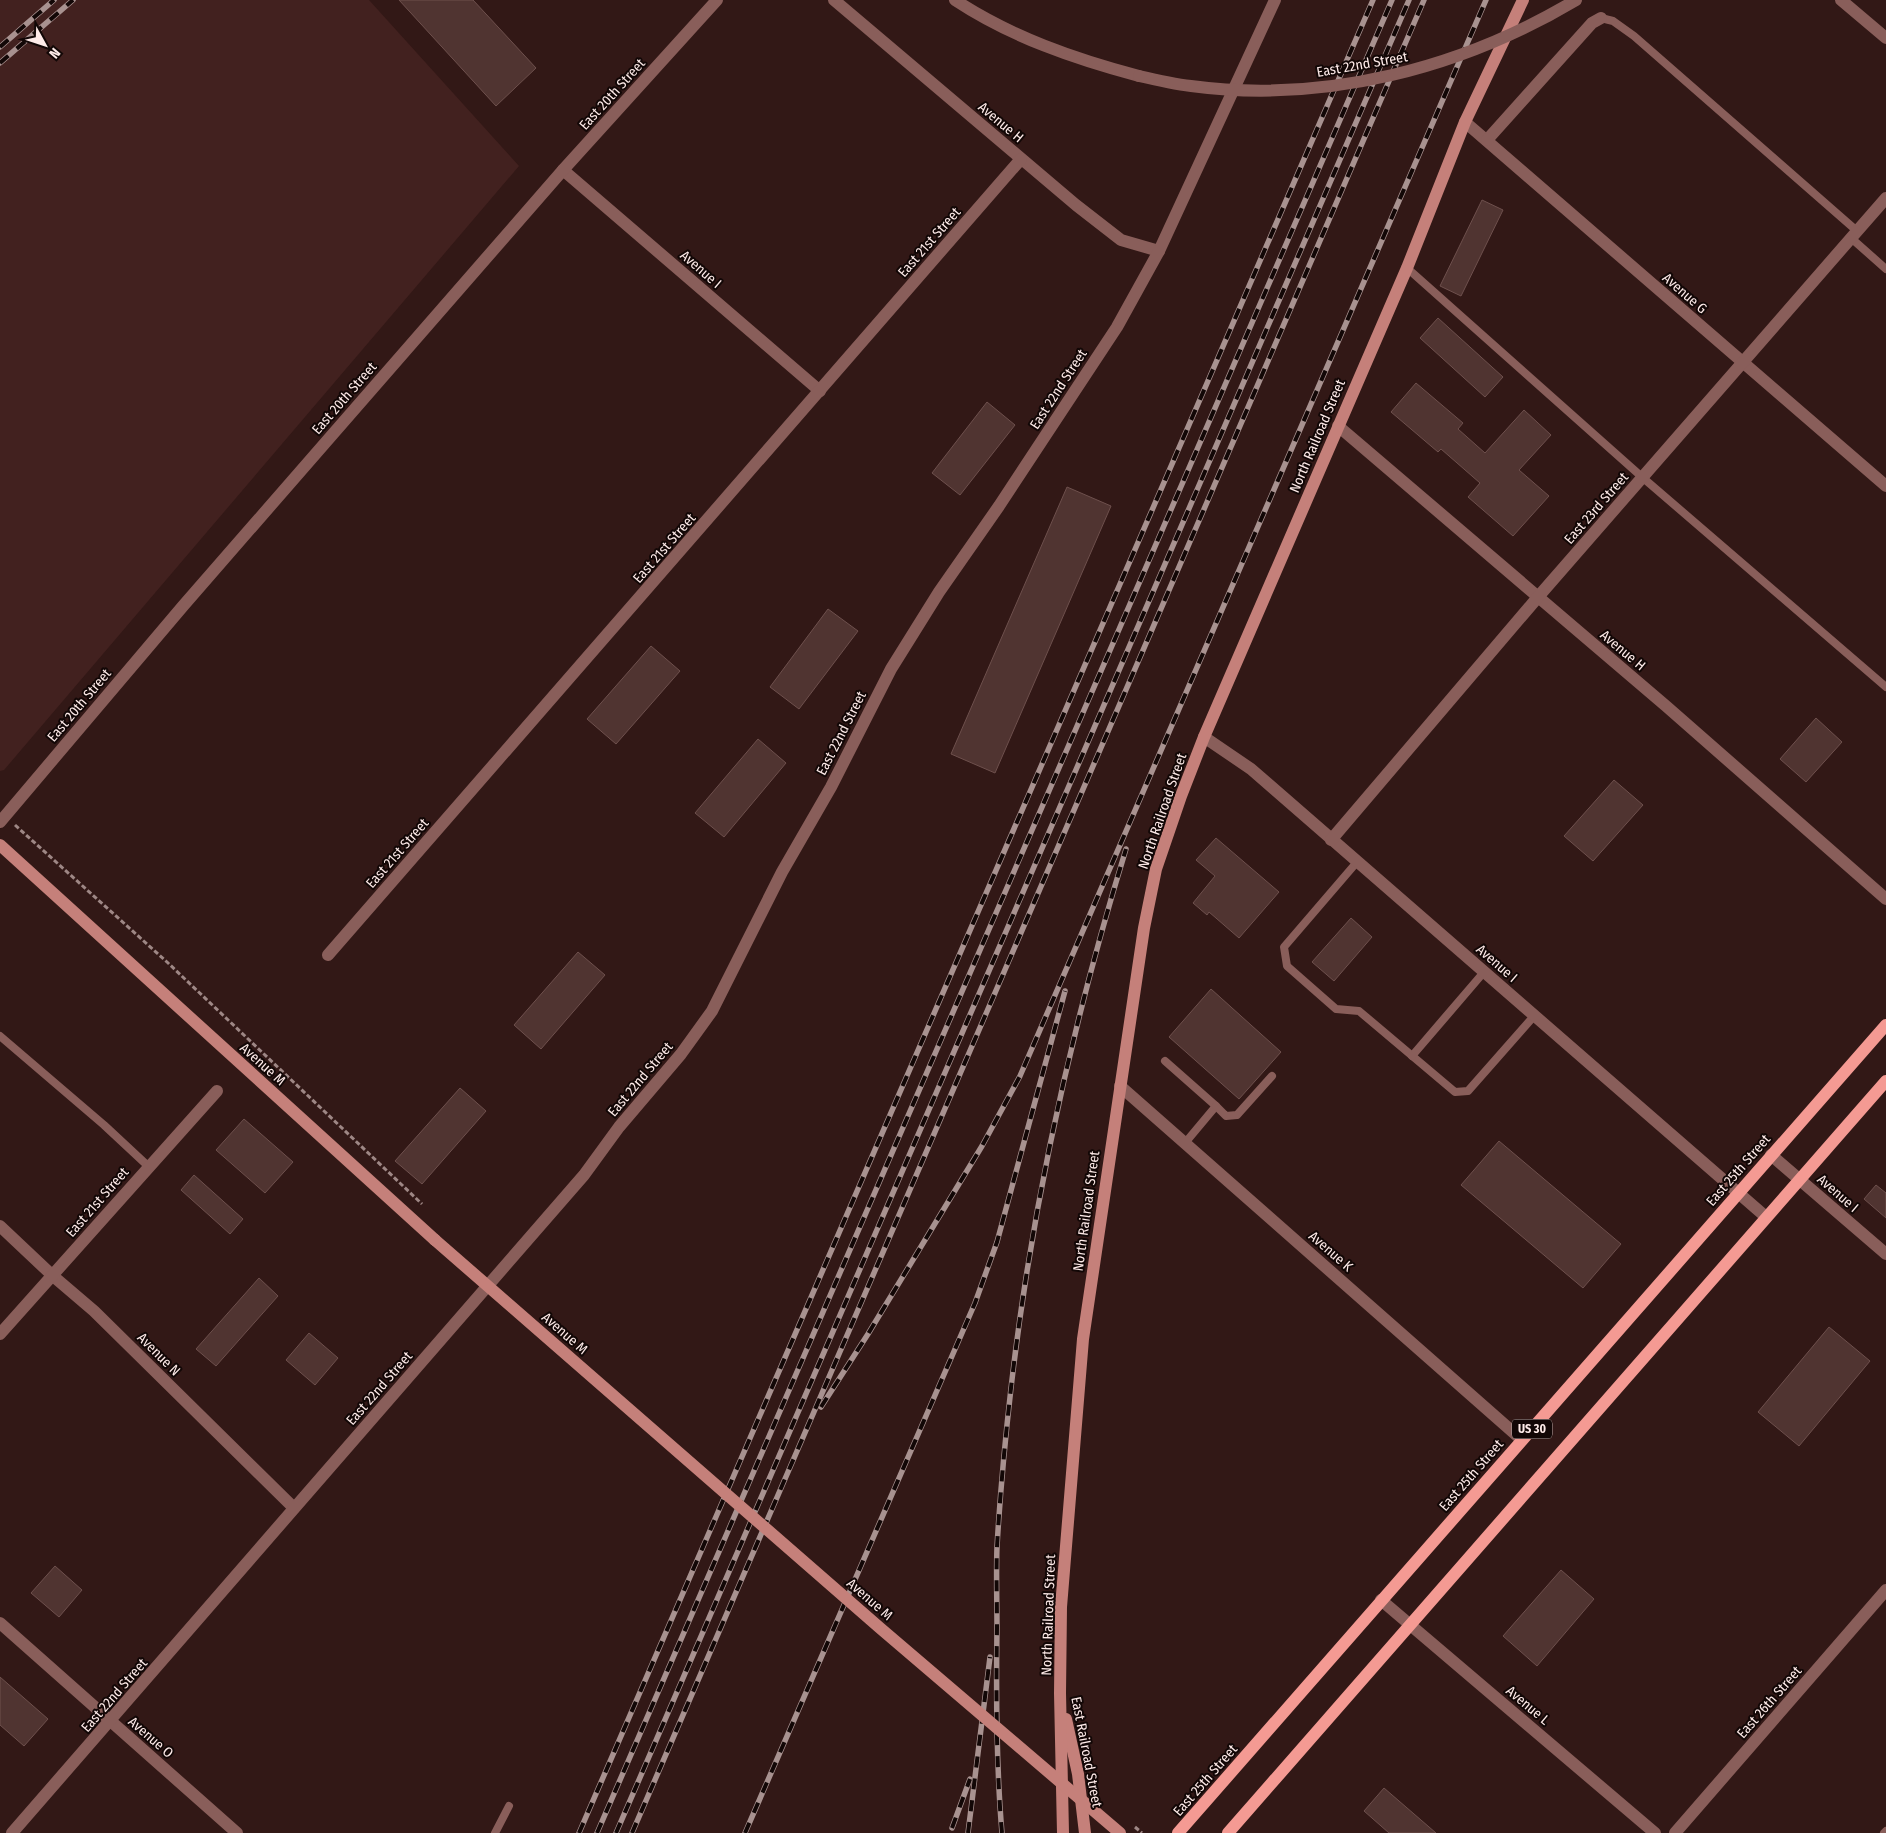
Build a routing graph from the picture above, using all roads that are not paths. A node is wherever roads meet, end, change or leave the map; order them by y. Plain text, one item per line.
1 (718, 0) edge
2 (834, 0) edge
3 (955, 0) edge
4 (1275, 0) edge
5 (1523, 0) edge
6 (1576, 0) edge
7 (1842, 0) edge
8 (1601, 18) joint
9 (1886, 38) edge
10 (1465, 122) junction
11 (1487, 140) junction
12 (1021, 159) junction
13 (563, 170) junction
14 (1886, 198) edge
15 (1854, 235) junction
16 (1159, 251) junction
17 (1406, 268) junction
18 (1886, 269) edge
19 (1742, 362) junction
20 (820, 391) junction
21 (1338, 426) junction
22 (1642, 477) junction
23 (1886, 486) edge
24 (1538, 597) junction
25 (1886, 687) edge
26 (1204, 737) junction
27 (2, 819) edge
28 (1332, 840) junction
29 (0, 845) edge
30 (1357, 862) junction
31 (1886, 899) edge
32 (328, 956) dead end
33 (1484, 972) junction
34 (1534, 1016) junction
35 (1886, 1025) edge
36 (0, 1036) edge
37 (1412, 1056) junction
38 (1165, 1061) dead end
39 (1272, 1076) dead end
40 (1886, 1081) edge
41 (1120, 1086) junction
42 (216, 1091) dead end
43 (1216, 1106) junction
44 (1185, 1143) junction
45 (1771, 1155) junction
46 (148, 1166) junction
47 (1799, 1179) junction
48 (1738, 1192) junction
49 (1766, 1217) junction
50 (0, 1226) edge
51 (1886, 1254) edge
52 (53, 1276) junction
53 (0, 1334) edge
54 (1522, 1440) junction
55 (294, 1508) junction
56 (1886, 1590) edge
57 (1381, 1600) junction
58 (0, 1623) edge
59 (1410, 1624) junction
60 (1060, 1693) junction
61 (111, 1722) junction
62 (509, 1806) dead end
63 (12, 1833) edge
64 (237, 1833) edge
65 (495, 1833) edge
66 (1063, 1833) edge
67 (1085, 1833) edge
68 (1120, 1833) edge
69 (1178, 1833) edge
70 (1228, 1833) edge
71 (1655, 1833) edge
72 (1675, 1833) edge

1 - 13 street, East 20th Street
2 - 12 street, Avenue H
3 - 6 street, East 22nd Street, bridge
4 - 16 street
5 - 10 main road, North Railroad Street
7 - 9 street
8 - 11 street
8 - 15 lane
10 - 11 street, Avenue G
10 - 17 main road, North Railroad Street
11 - 19 street, Avenue G
12 - 16 street, Avenue H
12 - 20 street, East 21st Street
13 - 20 street, Avenue I
13 - 27 street, East 20th Street
14 - 15 street, East 23rd Street
15 - 18 lane
15 - 19 street, East 23rd Street
16 - 55 street, East 22nd Street
17 - 21 main road, North Railroad Street
17 - 22 lane
19 - 22 street, East 23rd Street
19 - 23 street, Avenue G
20 - 32 street, East 21st Street
21 - 24 street, Avenue H
21 - 26 main road, North Railroad Street
22 - 24 street, East 23rd Street
22 - 25 lane
24 - 28 street, East 23rd Street
24 - 31 street, Avenue H
26 - 28 street, Avenue I
26 - 41 main road, North Railroad Street
28 - 30 street, Avenue I
29 - 68 main road, Avenue M, bridge
30 - 33 street, Avenue I
30 - 37 lane
33 - 34 street, Avenue I
33 - 37 lane
34 - 37 lane
34 - 48 street, Avenue I
35 - 45 main road, East 25th Street / US 30
36 - 46 lane
38 - 43 lane
39 - 43 lane
40 - 47 main road, US 30
41 - 44 street, Avenue K
41 - 60 main road, North Railroad Street
42 - 46 street, East 21st Street
43 - 44 lane
44 - 54 street, Avenue K
45 - 47 street, Avenue I
45 - 48 main road, East 25th Street / US 30
46 - 52 street, East 21st Street
47 - 49 main road, US 30
47 - 51 street, Avenue I
48 - 49 street, Avenue I
48 - 54 main road, East 25th Street / US 30
49 - 59 main road, US 30
50 - 52 street, Avenue N
52 - 53 street, East 21st Street
52 - 55 street, Avenue N
54 - 57 main road, East 25th Street / US 30
55 - 61 street, East 22nd Street
56 - 72 street, East 26th Street
57 - 59 street, Avenue L
57 - 69 main road, East 25th Street / US 30
58 - 61 street, Avenue O
59 - 70 main road, US 30
59 - 71 street, Avenue L
60 - 66 main road, East Railroad Street
60 - 67 main road, East Railroad Street
61 - 63 street, East 22nd Street
61 - 64 street, Avenue O
62 - 65 lane

